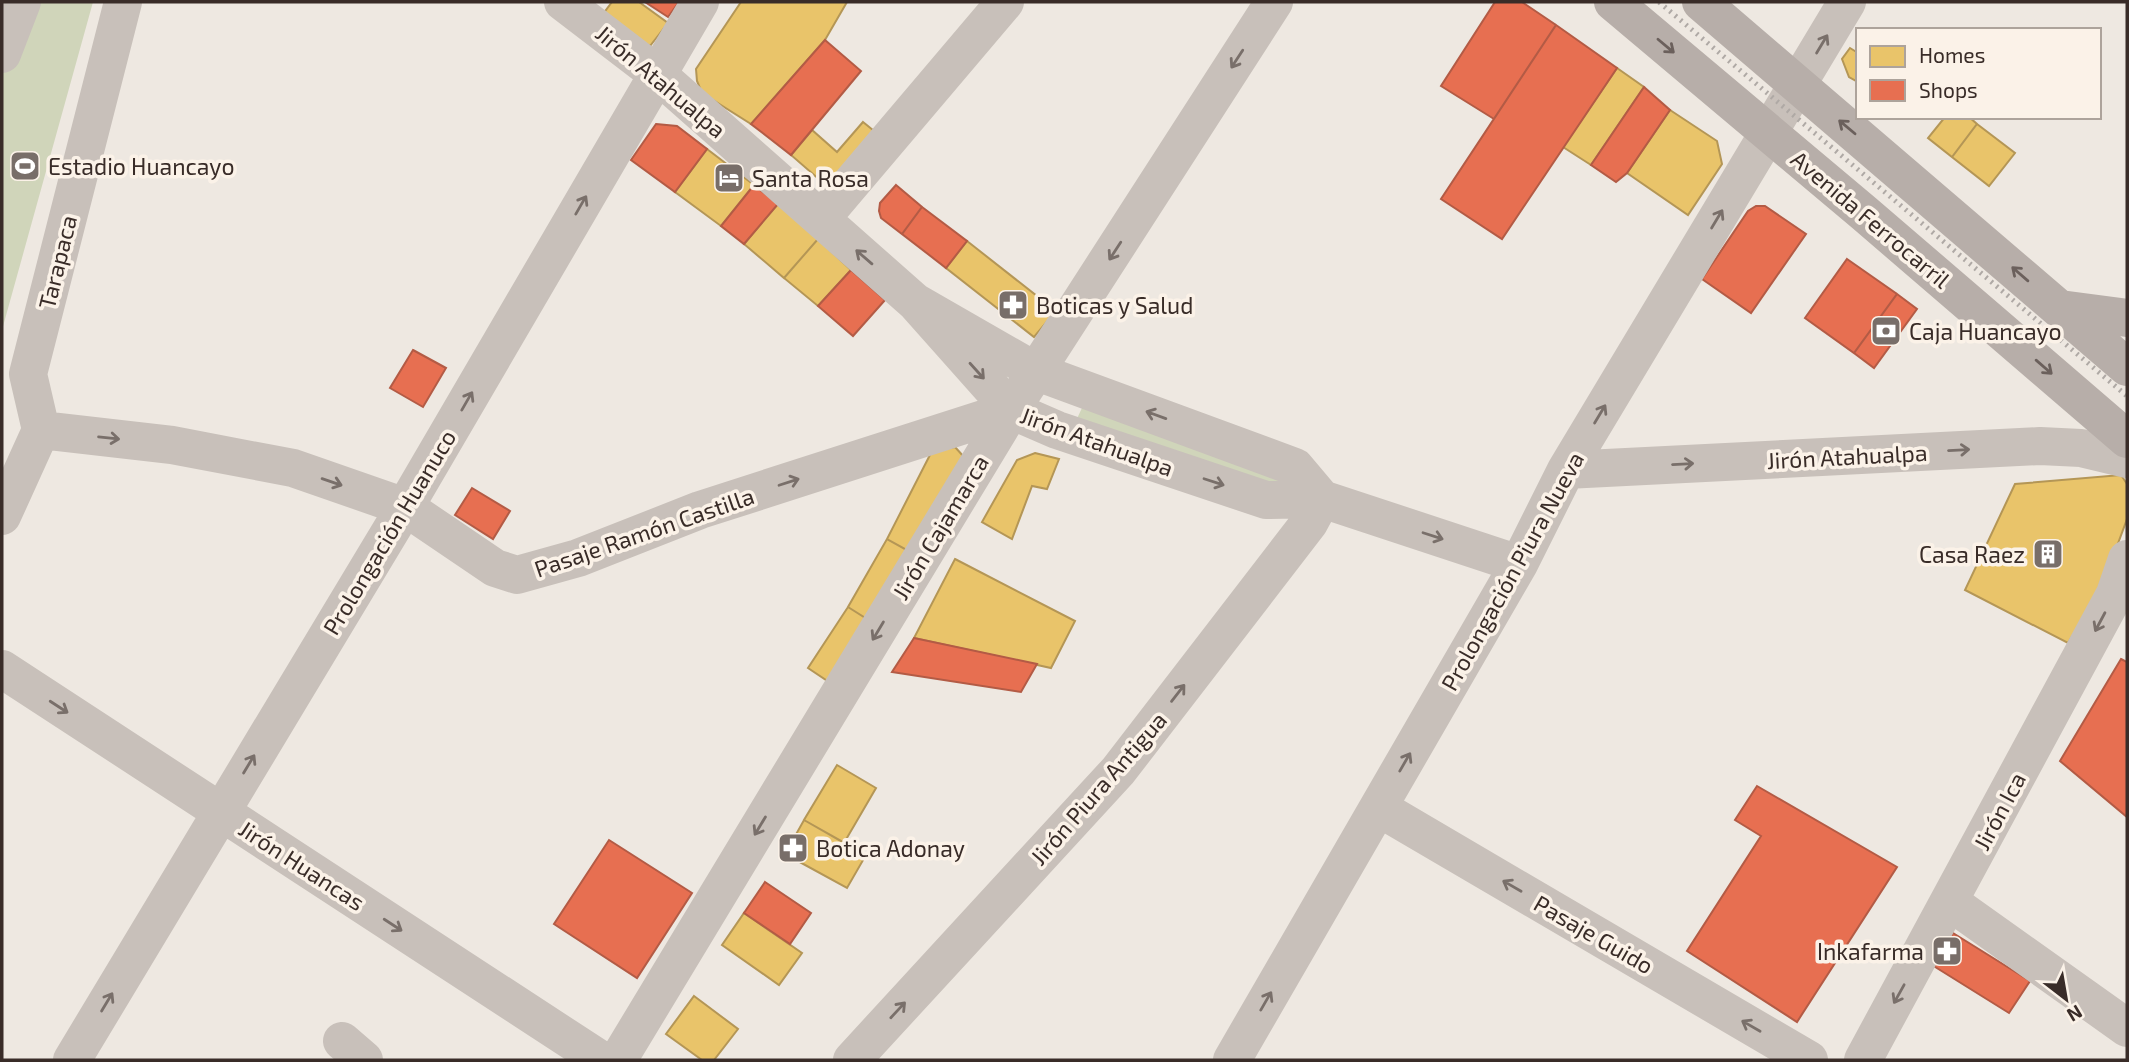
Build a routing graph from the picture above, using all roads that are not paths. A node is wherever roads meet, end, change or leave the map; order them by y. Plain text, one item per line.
1 (22, 2) edge
2 (123, 2) edge
3 (563, 2) edge
4 (700, 2) edge
5 (1005, 2) edge
6 (1274, 2) edge
7 (1613, 2) edge
8 (1701, 2) edge
9 (1847, 2) edge
10 (2, 54) edge
11 (657, 74) junction
12 (1797, 86) junction
13 (1769, 133) junction
14 (821, 219) junction
15 (915, 302) junction
16 (2060, 309) junction
17 (2127, 318) edge
18 (2127, 367) edge
19 (15, 371) edge
20 (1037, 372) junction
21 (1011, 410) junction
22 (41, 430) junction
23 (2127, 439) edge
24 (2127, 459) edge
25 (1566, 470) junction
26 (1322, 499) junction
27 (405, 507) junction
28 (2, 516) edge
29 (2127, 559) edge
30 (1520, 564) junction
31 (2, 669) edge
32 (1379, 808) junction
33 (220, 811) junction
34 (1950, 902) junction
35 (2127, 1028) edge
36 (72, 1060) edge
37 (601, 1060) edge
38 (618, 1060) edge
39 (852, 1060) edge
40 (1232, 1060) edge
41 (1810, 1060) edge
42 (1863, 1060) edge

1 - 10 street
2 - 19 street, Tarapaca
3 - 11 street, Jirón Atahualpa
4 - 11 street, Prolongación Huanuco
5 - 14 street
6 -> 20 street, Jirón Cajamarca
7 -> 13 main road, Avenida Ferrocarril
8 - 12 main road
12 -> 9 street, Prolongación Piura Nueva
11 - 14 street, Jirón Atahualpa
27 -> 11 street, Prolongación Huanuco
12 - 13 street, Prolongación Piura Nueva
16 -> 12 main road
13 -> 23 main road, Avenida Ferrocarril
25 -> 13 street, Prolongación Piura Nueva
15 -> 14 street, Jirón Atahualpa
15 - 20 street, Jirón Atahualpa
15 -> 21 street, Jirón Atahualpa
16 - 17 main road
16 - 18 main road
19 - 22 street, Tarapaca
20 - 21 street, Jirón Cajamarca
26 -> 20 street, Jirón Atahualpa
21 -> 26 street, Jirón Atahualpa
27 -> 21 street, Pasaje Ramón Castilla
21 -> 38 street, Jirón Cajamarca
22 -> 27 street, Pasaje Ramón Castilla
22 - 28 street
25 -> 24 street, Jirón Atahualpa
25 - 30 street, Prolongación Piura Nueva
26 -> 30 street, Jirón Atahualpa
39 -> 26 street, Jirón Piura Antigua
33 -> 27 street, Prolongación Huanuco
29 -> 34 street, Jirón Ica
32 -> 30 street, Prolongación Piura Nueva
31 -> 33 street, Jirón Huancas
40 -> 32 street, Prolongación Piura Nueva
41 -> 32 street, Pasaje Guido
36 -> 33 street, Prolongación Huanuco
33 -> 37 street, Jirón Huancas
34 - 35 street
34 -> 42 street, Jirón Ica

